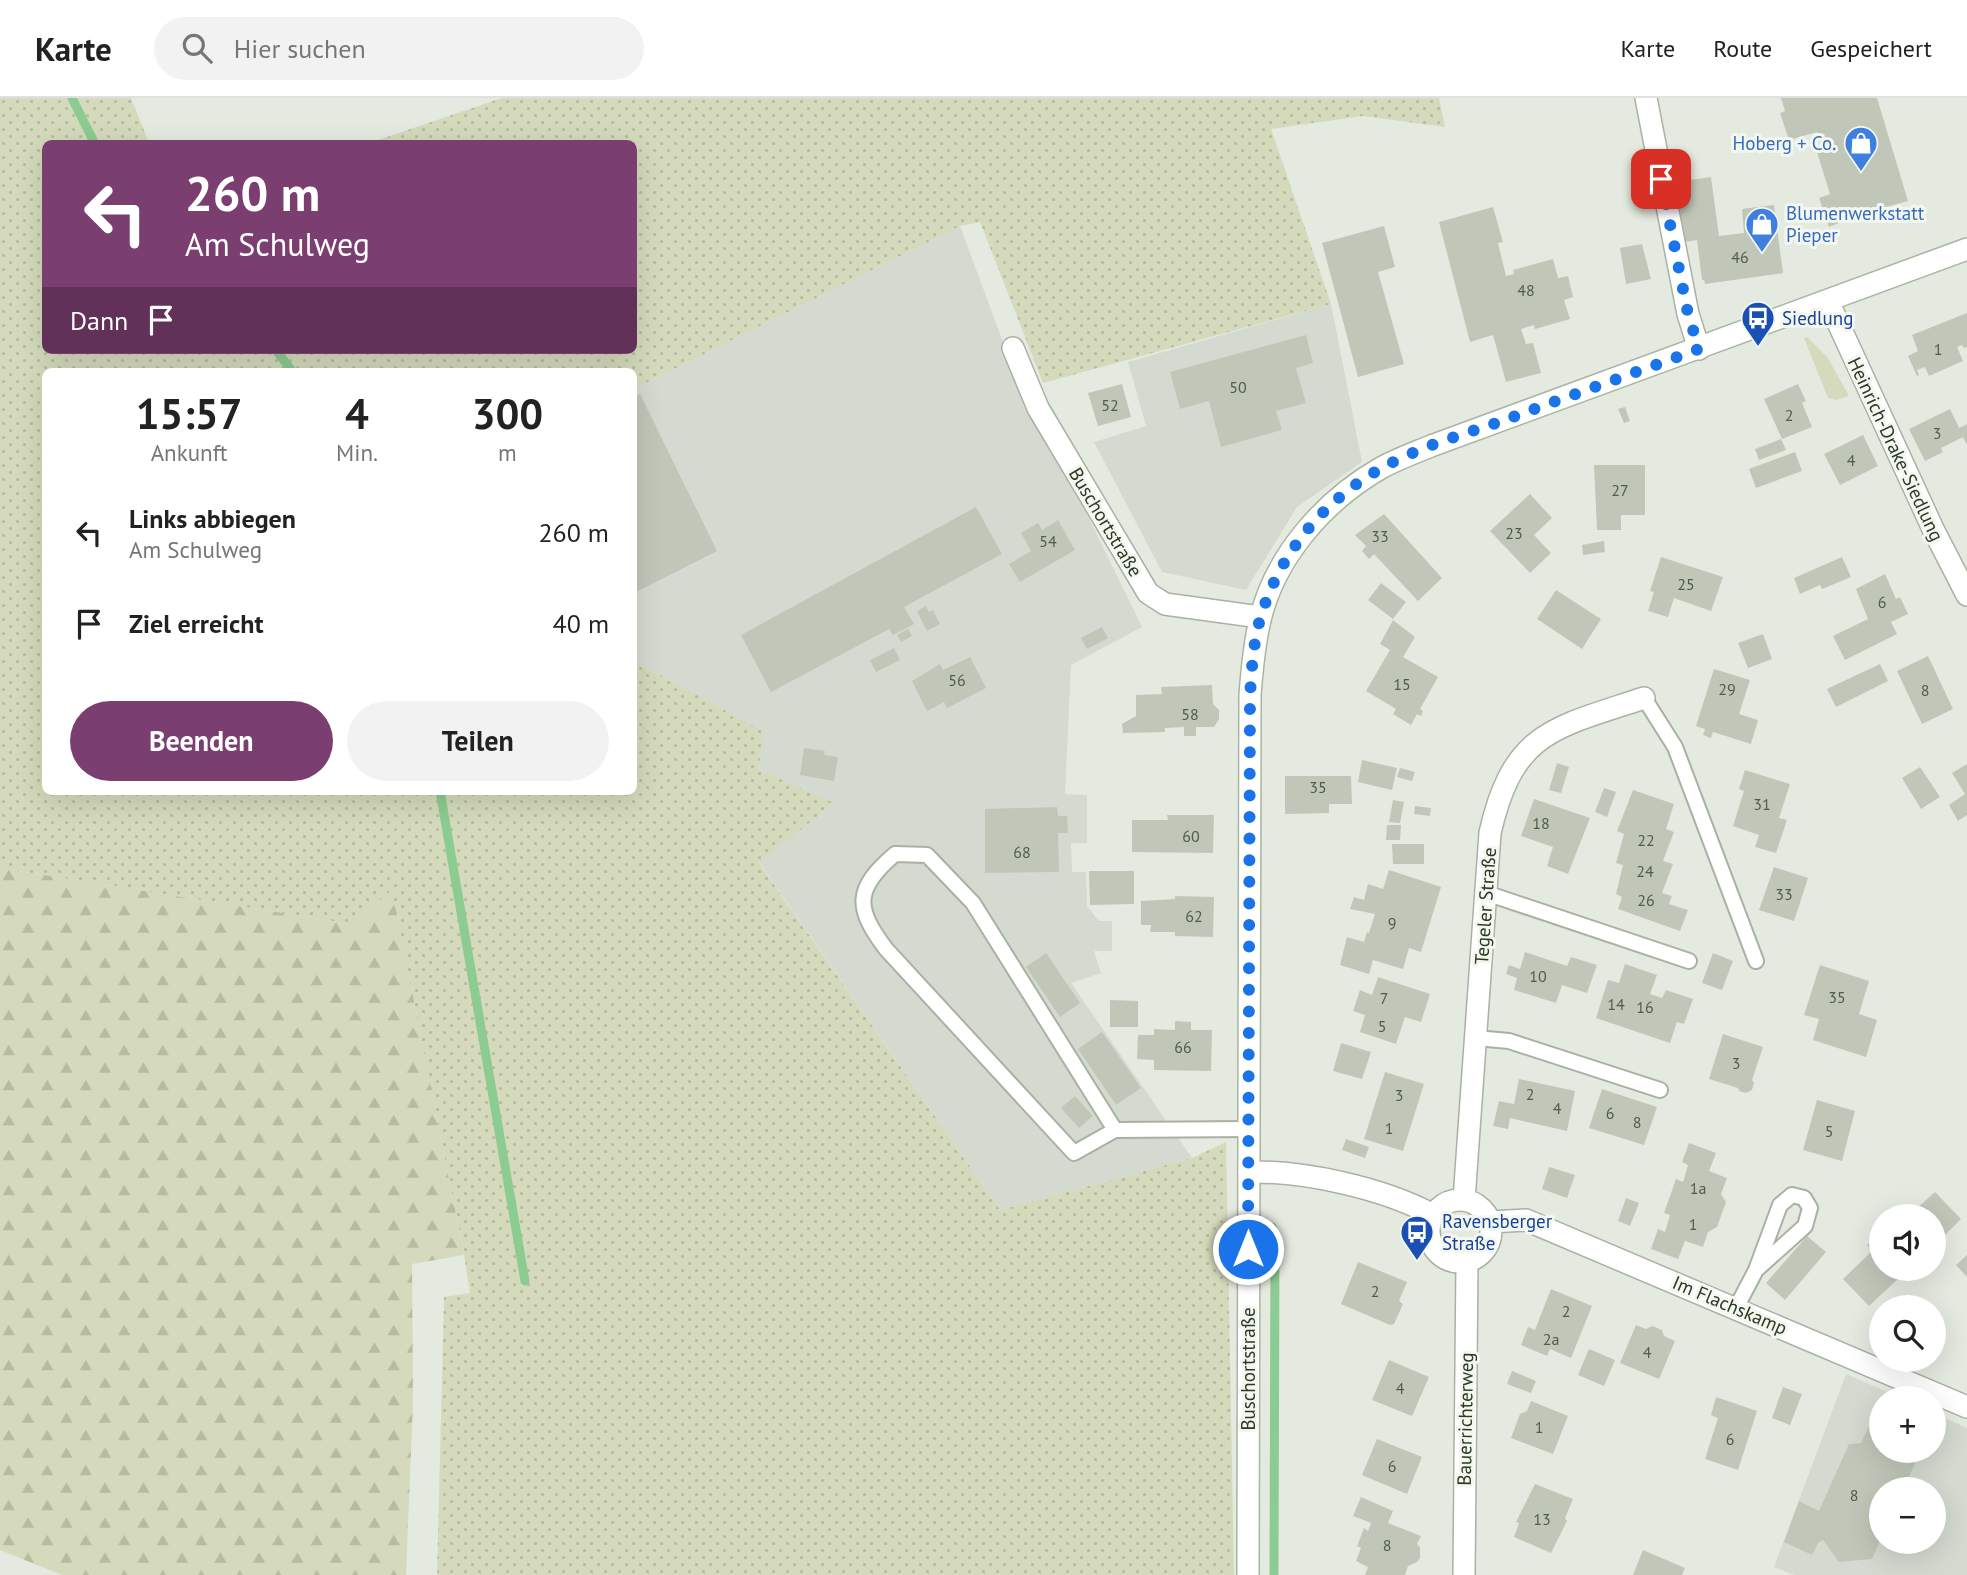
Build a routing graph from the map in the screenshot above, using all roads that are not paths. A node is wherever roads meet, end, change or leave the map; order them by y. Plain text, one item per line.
1 (1646, 98) edge
2 (1967, 249) edge
3 (1828, 301) junction
4 (1013, 348) dead end
5 (1699, 349) junction
6 (1967, 595) edge
7 (1260, 617) junction
8 (1644, 698) joint
9 (1486, 893) junction
10 (1689, 961) dead end
11 (1756, 961) dead end
12 (1476, 1038) junction
13 (1660, 1090) dead end
14 (1249, 1129) junction
15 (1115, 1130) junction
16 (1249, 1172) junction
17 (1464, 1200) junction
18 (1433, 1215) junction
19 (1490, 1222) junction
20 (1467, 1262) junction
21 (1756, 1270) junction
22 (1736, 1308) junction
23 (1967, 1407) edge
24 (1248, 1575) edge
25 (1464, 1575) edge

1 - 5 street
2 - 3 street, Buschortstraße
3 - 5 street, Buschortstraße
3 - 6 street, Heinrich-Drake-Siedlung
4 - 7 street, Buschortstraße
5 - 7 street, Buschortstraße
7 - 14 street, Buschortstraße
8 - 9 street, Tegeler Straße
8 - 11 lane
9 - 10 lane
9 - 12 street, Tegeler Straße
12 - 13 lane
12 - 17 street, Tegeler Straße
14 - 15 lane
14 - 16 street, Buschortstraße
15 - 15 lane
16 - 18 street
16 - 24 street, Buschortstraße
17 - 18 street
17 - 19 street
18 - 20 street
19 - 20 street
19 - 22 street, Im Flachskamp
20 - 25 street, Bauerrichterweg
21 - 21 lane
21 - 22 lane
22 - 23 street, Im Flachskamp

